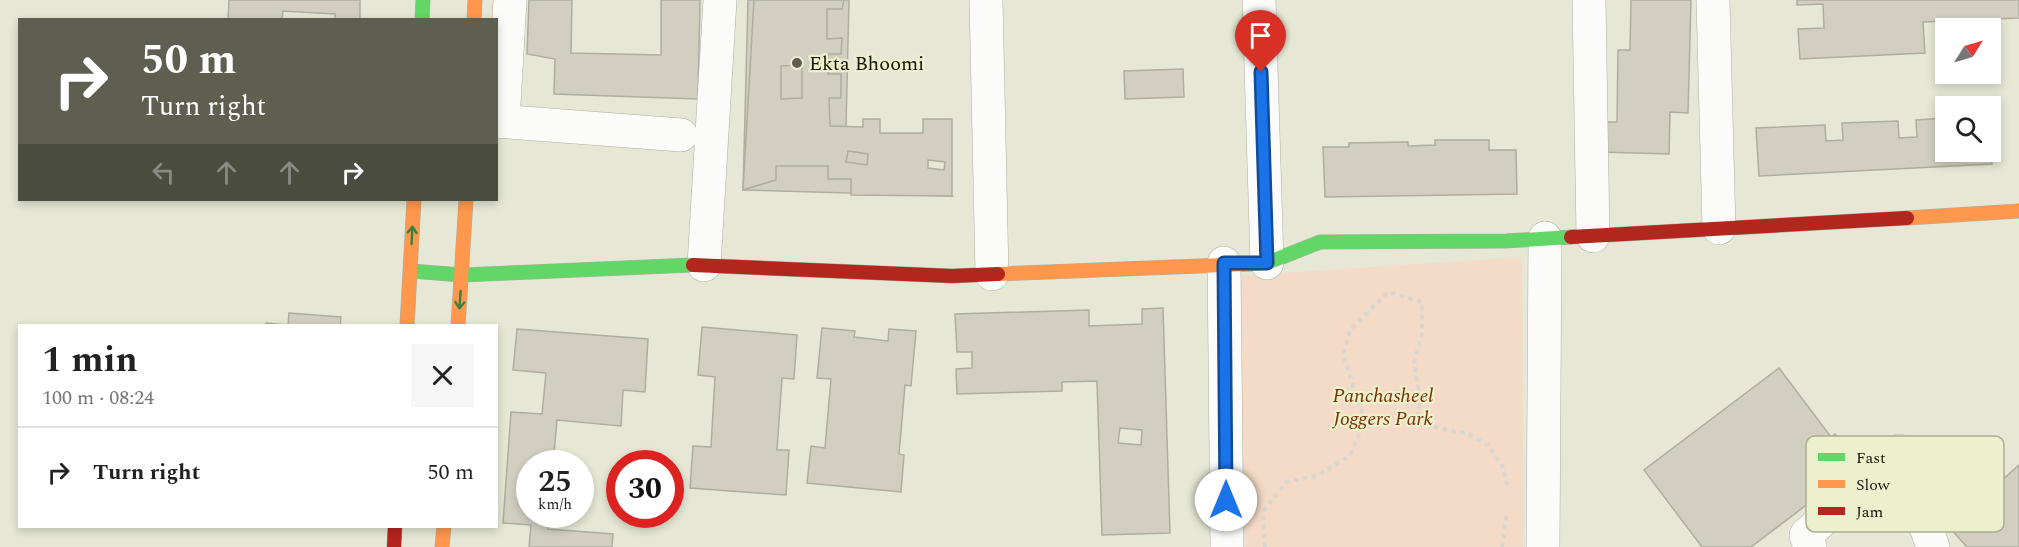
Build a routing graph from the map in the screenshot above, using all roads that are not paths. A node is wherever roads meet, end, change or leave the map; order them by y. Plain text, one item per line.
1 (423, 0) edge
2 (476, 0) edge
3 (510, 0) edge
4 (720, 0) edge
5 (986, 0) edge
6 (1259, 0) edge
7 (1589, 0) edge
8 (1713, 0) edge
9 (422, 18) edge
10 (474, 18) edge
11 (500, 121) edge
12 (681, 135) dead end
13 (414, 201) edge
14 (466, 201) edge
15 (2019, 211) edge
16 (1719, 228) junction
17 (1593, 236) junction
18 (1545, 238) junction
19 (1224, 263) junction
20 (1267, 263) junction
21 (704, 265) junction
22 (411, 271) junction
23 (992, 274) junction
24 (462, 275) junction
25 (407, 324) edge
26 (458, 324) edge
27 (395, 528) edge
28 (444, 528) edge
29 (1809, 532) edge
30 (1928, 532) edge
31 (394, 547) edge
32 (442, 547) edge
33 (1227, 547) edge
34 (1543, 547) edge
35 (1810, 547) edge
36 (1933, 547) edge

1 - 9 street
2 - 10 street
3 - 11 street
4 - 21 street
5 - 23 street
6 - 20 street
7 - 17 street
8 - 16 street
11 - 12 street
22 -> 13 street
14 - 24 street
15 - 16 street
16 - 17 street
17 - 18 street
18 - 20 street
18 - 34 street
19 - 20 street
19 - 23 street
19 - 33 street
21 - 23 street
21 - 24 street
22 - 24 street
22 - 25 street
24 -> 26 street
27 - 31 street
28 - 32 street
29 - 35 street
30 - 36 street

